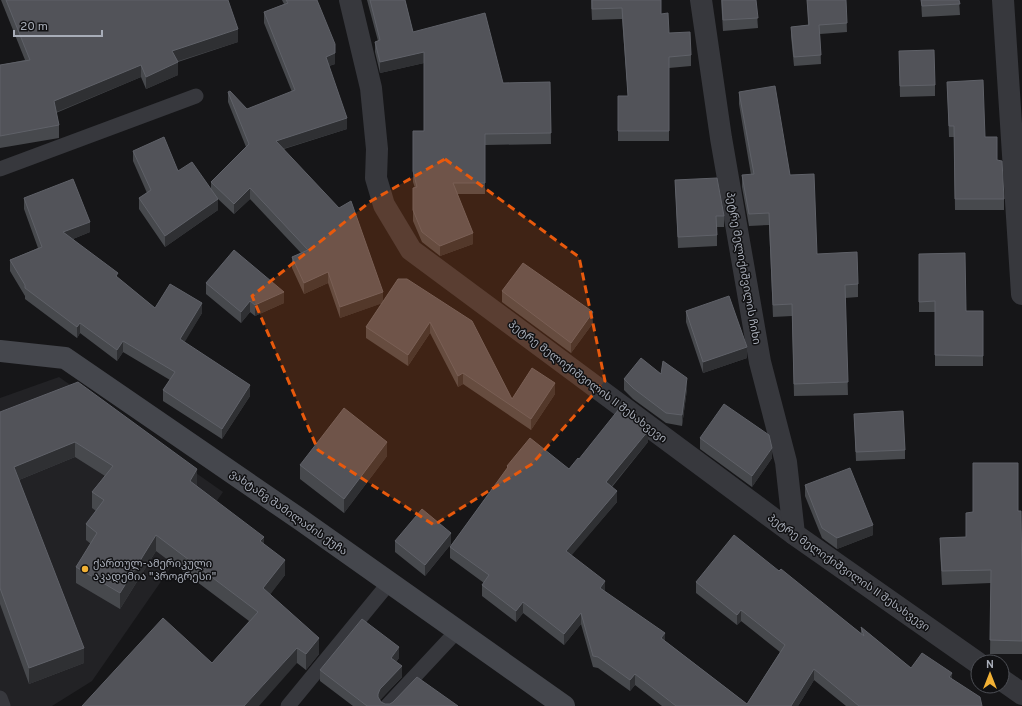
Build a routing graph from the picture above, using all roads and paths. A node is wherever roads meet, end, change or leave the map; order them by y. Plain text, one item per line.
1 (350, 0) edge
2 (701, 0) edge
3 (1003, 0) edge
4 (196, 96) dead end
5 (0, 169) edge
6 (1022, 294) edge
7 (0, 351) edge
8 (794, 534) junction
9 (389, 583) junction
10 (457, 631) junction
11 (970, 657) edge
12 (1010, 686) edge
13 (1022, 694) edge
14 (0, 698) edge
15 (3, 706) edge
16 (288, 706) edge
17 (387, 706) edge
18 (564, 706) edge

1 - 8 street, პეტრე მელიქიშვილის II შესახვევი
2 - 8 street, პეტრე მელიქიშვილის ჩიხი
3 - 6 street
4 - 5 lane
7 - 9 street, ვახტანგ შამილაძის ქუჩა
8 - 11 street, პეტრე მელიქიშვილის II შესახვევი
9 - 10 street, ვახტანგ შამილაძის ქუჩა
9 - 16 lane
10 - 17 lane
10 - 18 street, ვახტანგ შამილაძის ქუჩა
12 - 13 street
14 - 15 lane

